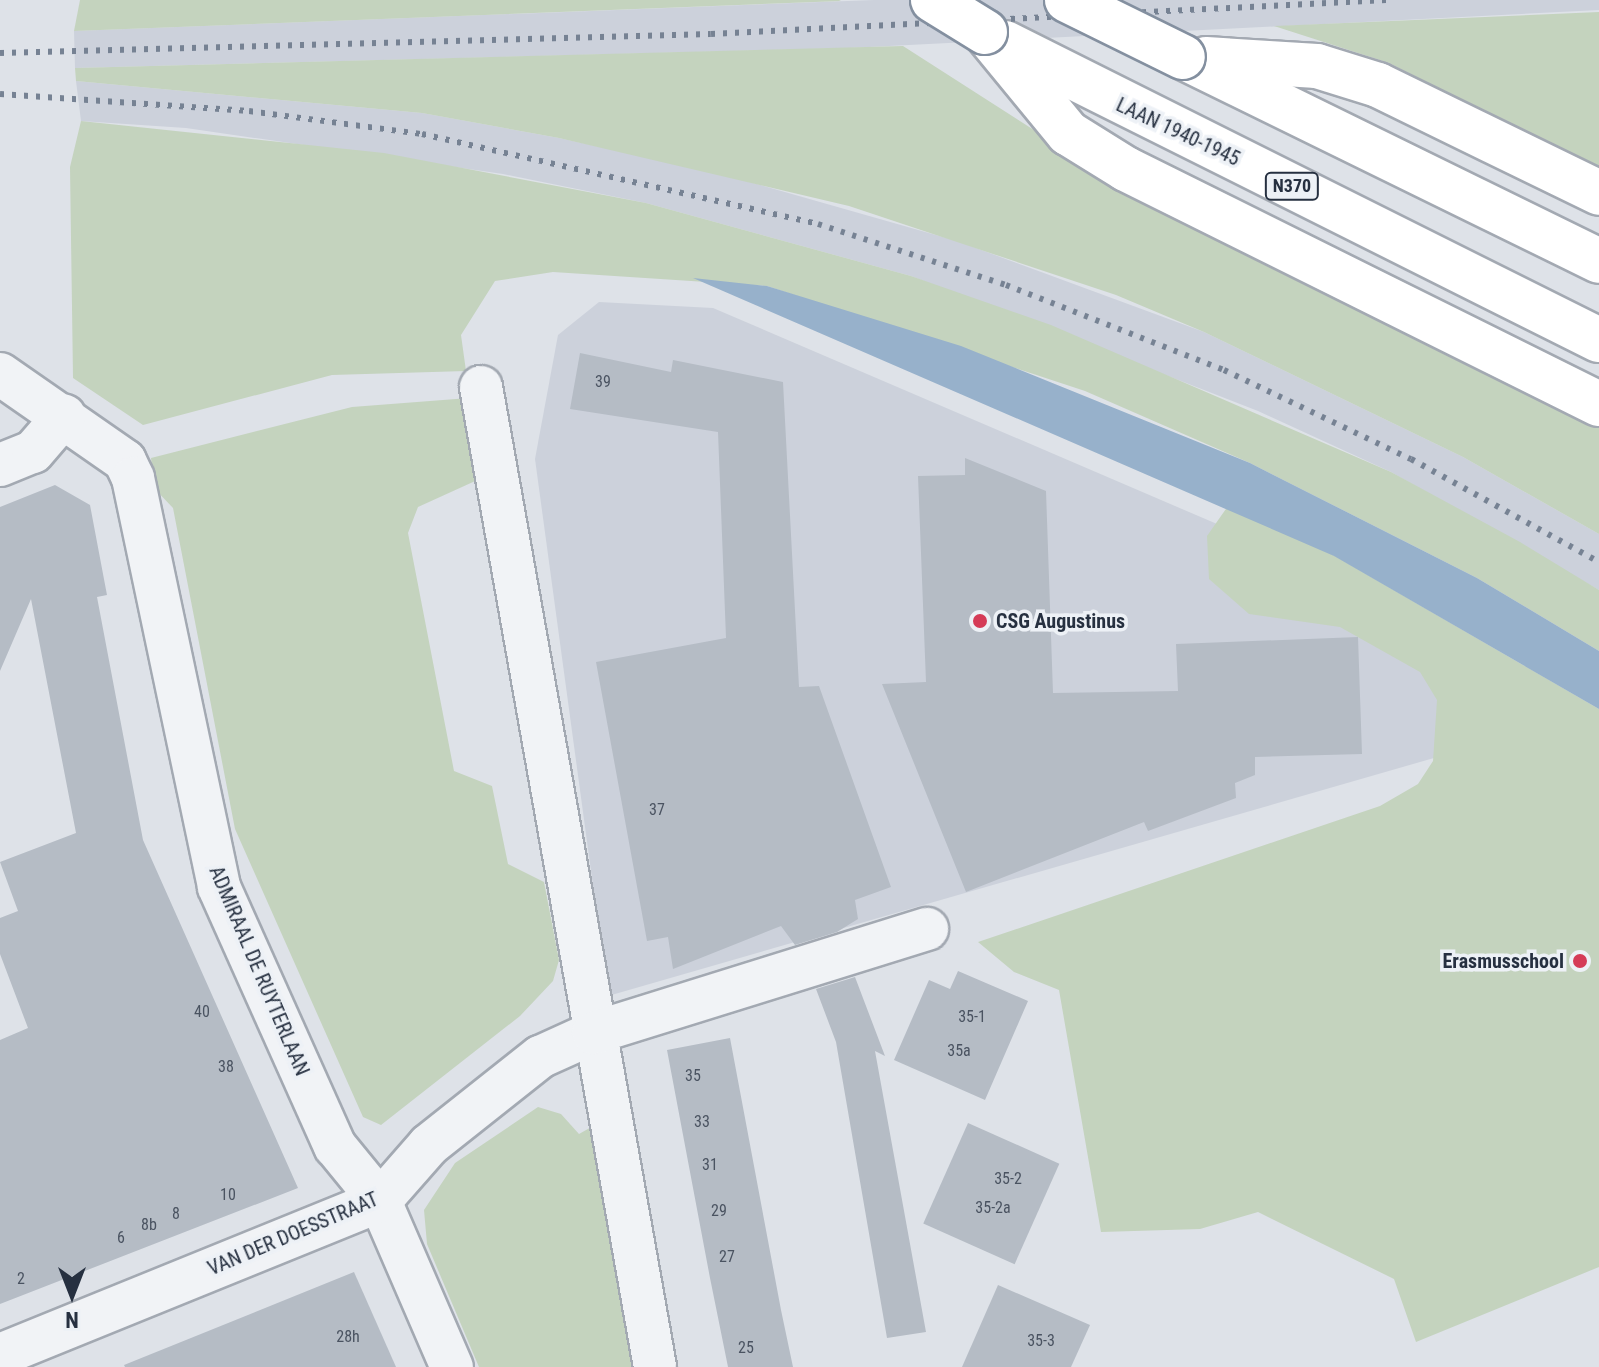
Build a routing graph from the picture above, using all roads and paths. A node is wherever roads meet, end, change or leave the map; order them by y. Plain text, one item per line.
1 (933, 0) edge
2 (1067, 0) edge
3 (985, 32) junction
4 (1183, 57) junction
5 (1599, 193) edge
6 (1599, 261) edge
7 (1599, 340) edge
8 (0, 374) edge
9 (481, 387) dead end
10 (1599, 404) edge
11 (64, 416) junction
12 (0, 465) edge
13 (927, 929) dead end
14 (593, 1033) junction
15 (380, 1201) junction
16 (0, 1355) edge
17 (452, 1367) edge
18 (655, 1367) edge

1 - 3 highway, LAAN 1940-1945 / N370, bridge
2 - 4 highway, bridge
3 - 7 highway, LAAN 1940-1945 / N370
3 - 10 highway, N370
4 - 5 highway
4 - 6 highway
8 - 11 street, ADMIRAAL DE RUYTERLAAN
9 - 14 street
11 - 12 street
11 - 15 street, ADMIRAAL DE RUYTERLAAN
13 - 14 street
14 - 15 street, VAN DER DOESSTRAAT
14 - 18 street
15 - 16 street, VAN DER DOESSTRAAT
15 - 17 street, ADMIRAAL DE RUYTERLAAN

